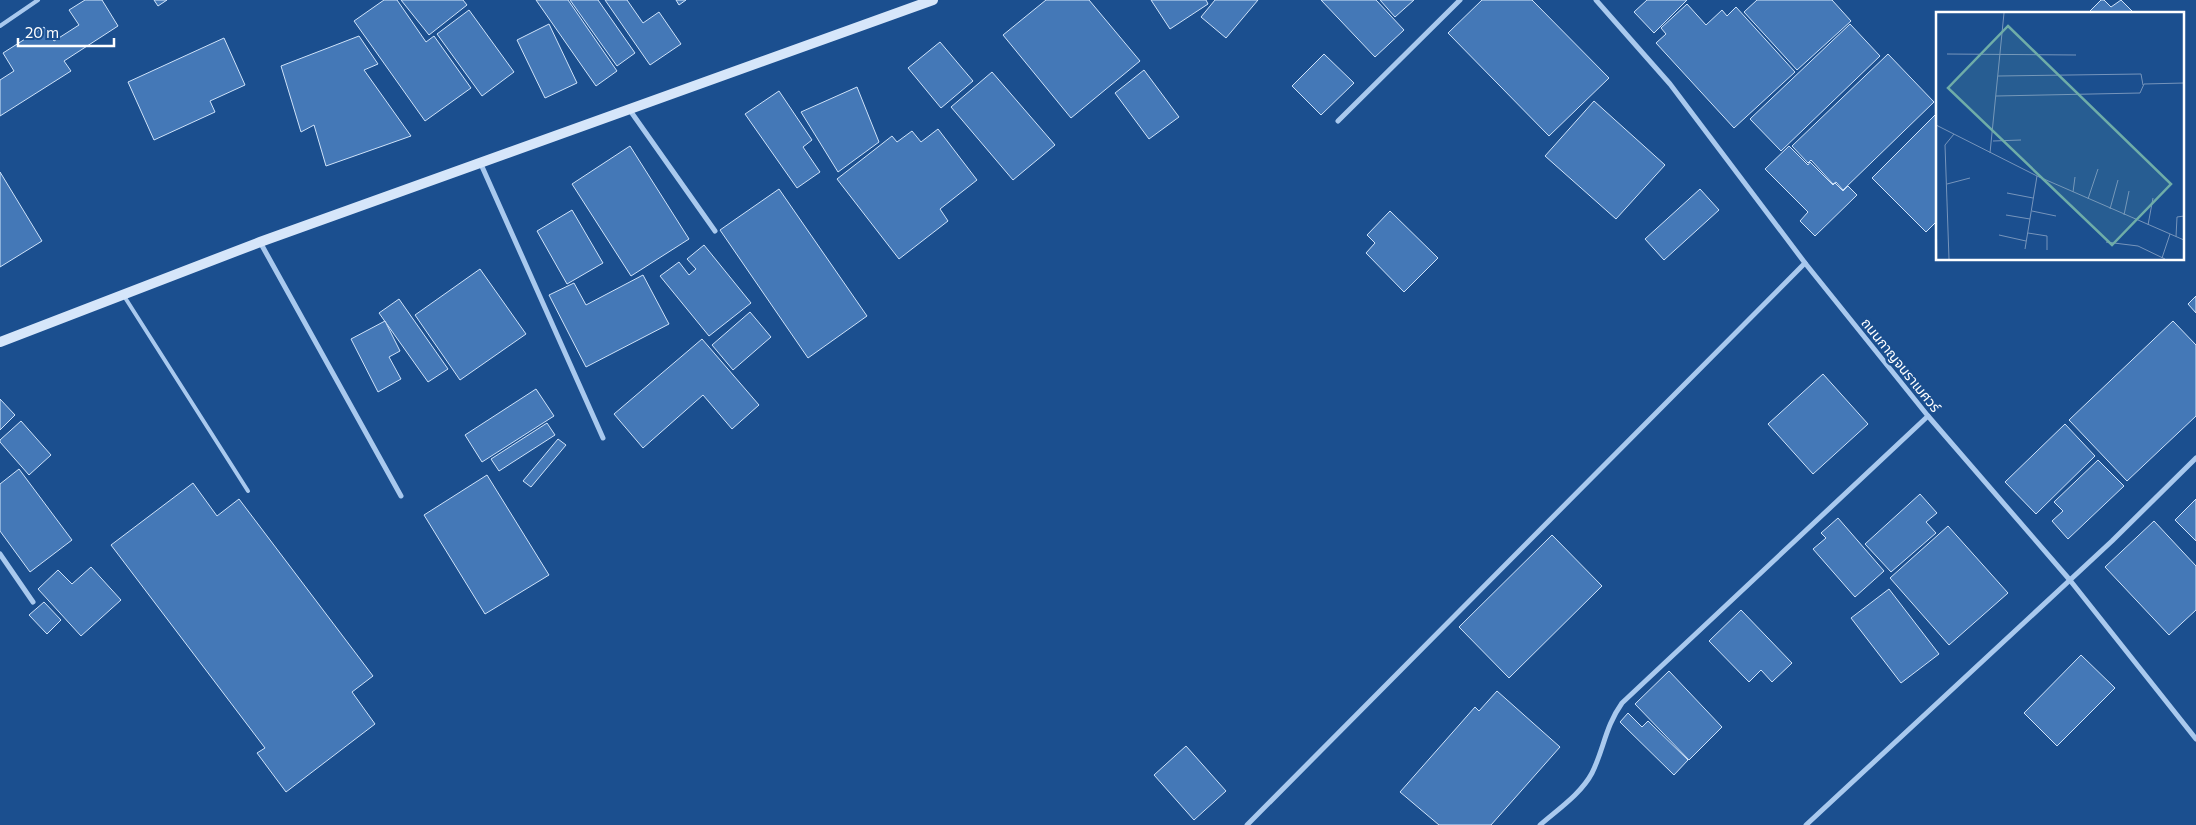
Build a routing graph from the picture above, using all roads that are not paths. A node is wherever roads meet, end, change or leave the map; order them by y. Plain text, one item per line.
1 (38, 0) edge
2 (933, 0) edge
3 (1460, 0) edge
4 (1596, 0) edge
5 (0, 26) edge
6 (629, 109) junction
7 (1338, 121) dead end
8 (480, 162) junction
9 (715, 231) dead end
10 (260, 242) junction
11 (1805, 262) junction
12 (123, 294) junction
13 (0, 342) edge
14 (1928, 416) junction
15 (603, 438) dead end
16 (2196, 458) edge
17 (248, 491) dead end
18 (401, 496) dead end
19 (0, 554) edge
20 (2069, 579) junction
21 (33, 602) dead end
22 (2196, 738) edge
23 (1246, 825) edge
24 (1540, 825) edge
25 (1806, 825) edge

1 - 5 lane
2 - 6 street
3 - 7 street
4 - 11 street, ถนนกาญจนราเมศวร์
6 - 8 street
6 - 9 street
8 - 10 street
8 - 15 street
10 - 12 street
10 - 18 street
11 - 14 street, ถนนกาญจนราเมศวร์
11 - 23 street
12 - 13 street
12 - 17 lane
14 - 20 street, ถนนกาญจนราเมศวร์
14 - 24 street
16 - 20 street
19 - 21 street
20 - 22 street, ถนนกาญจนราเมศวร์
20 - 25 street

